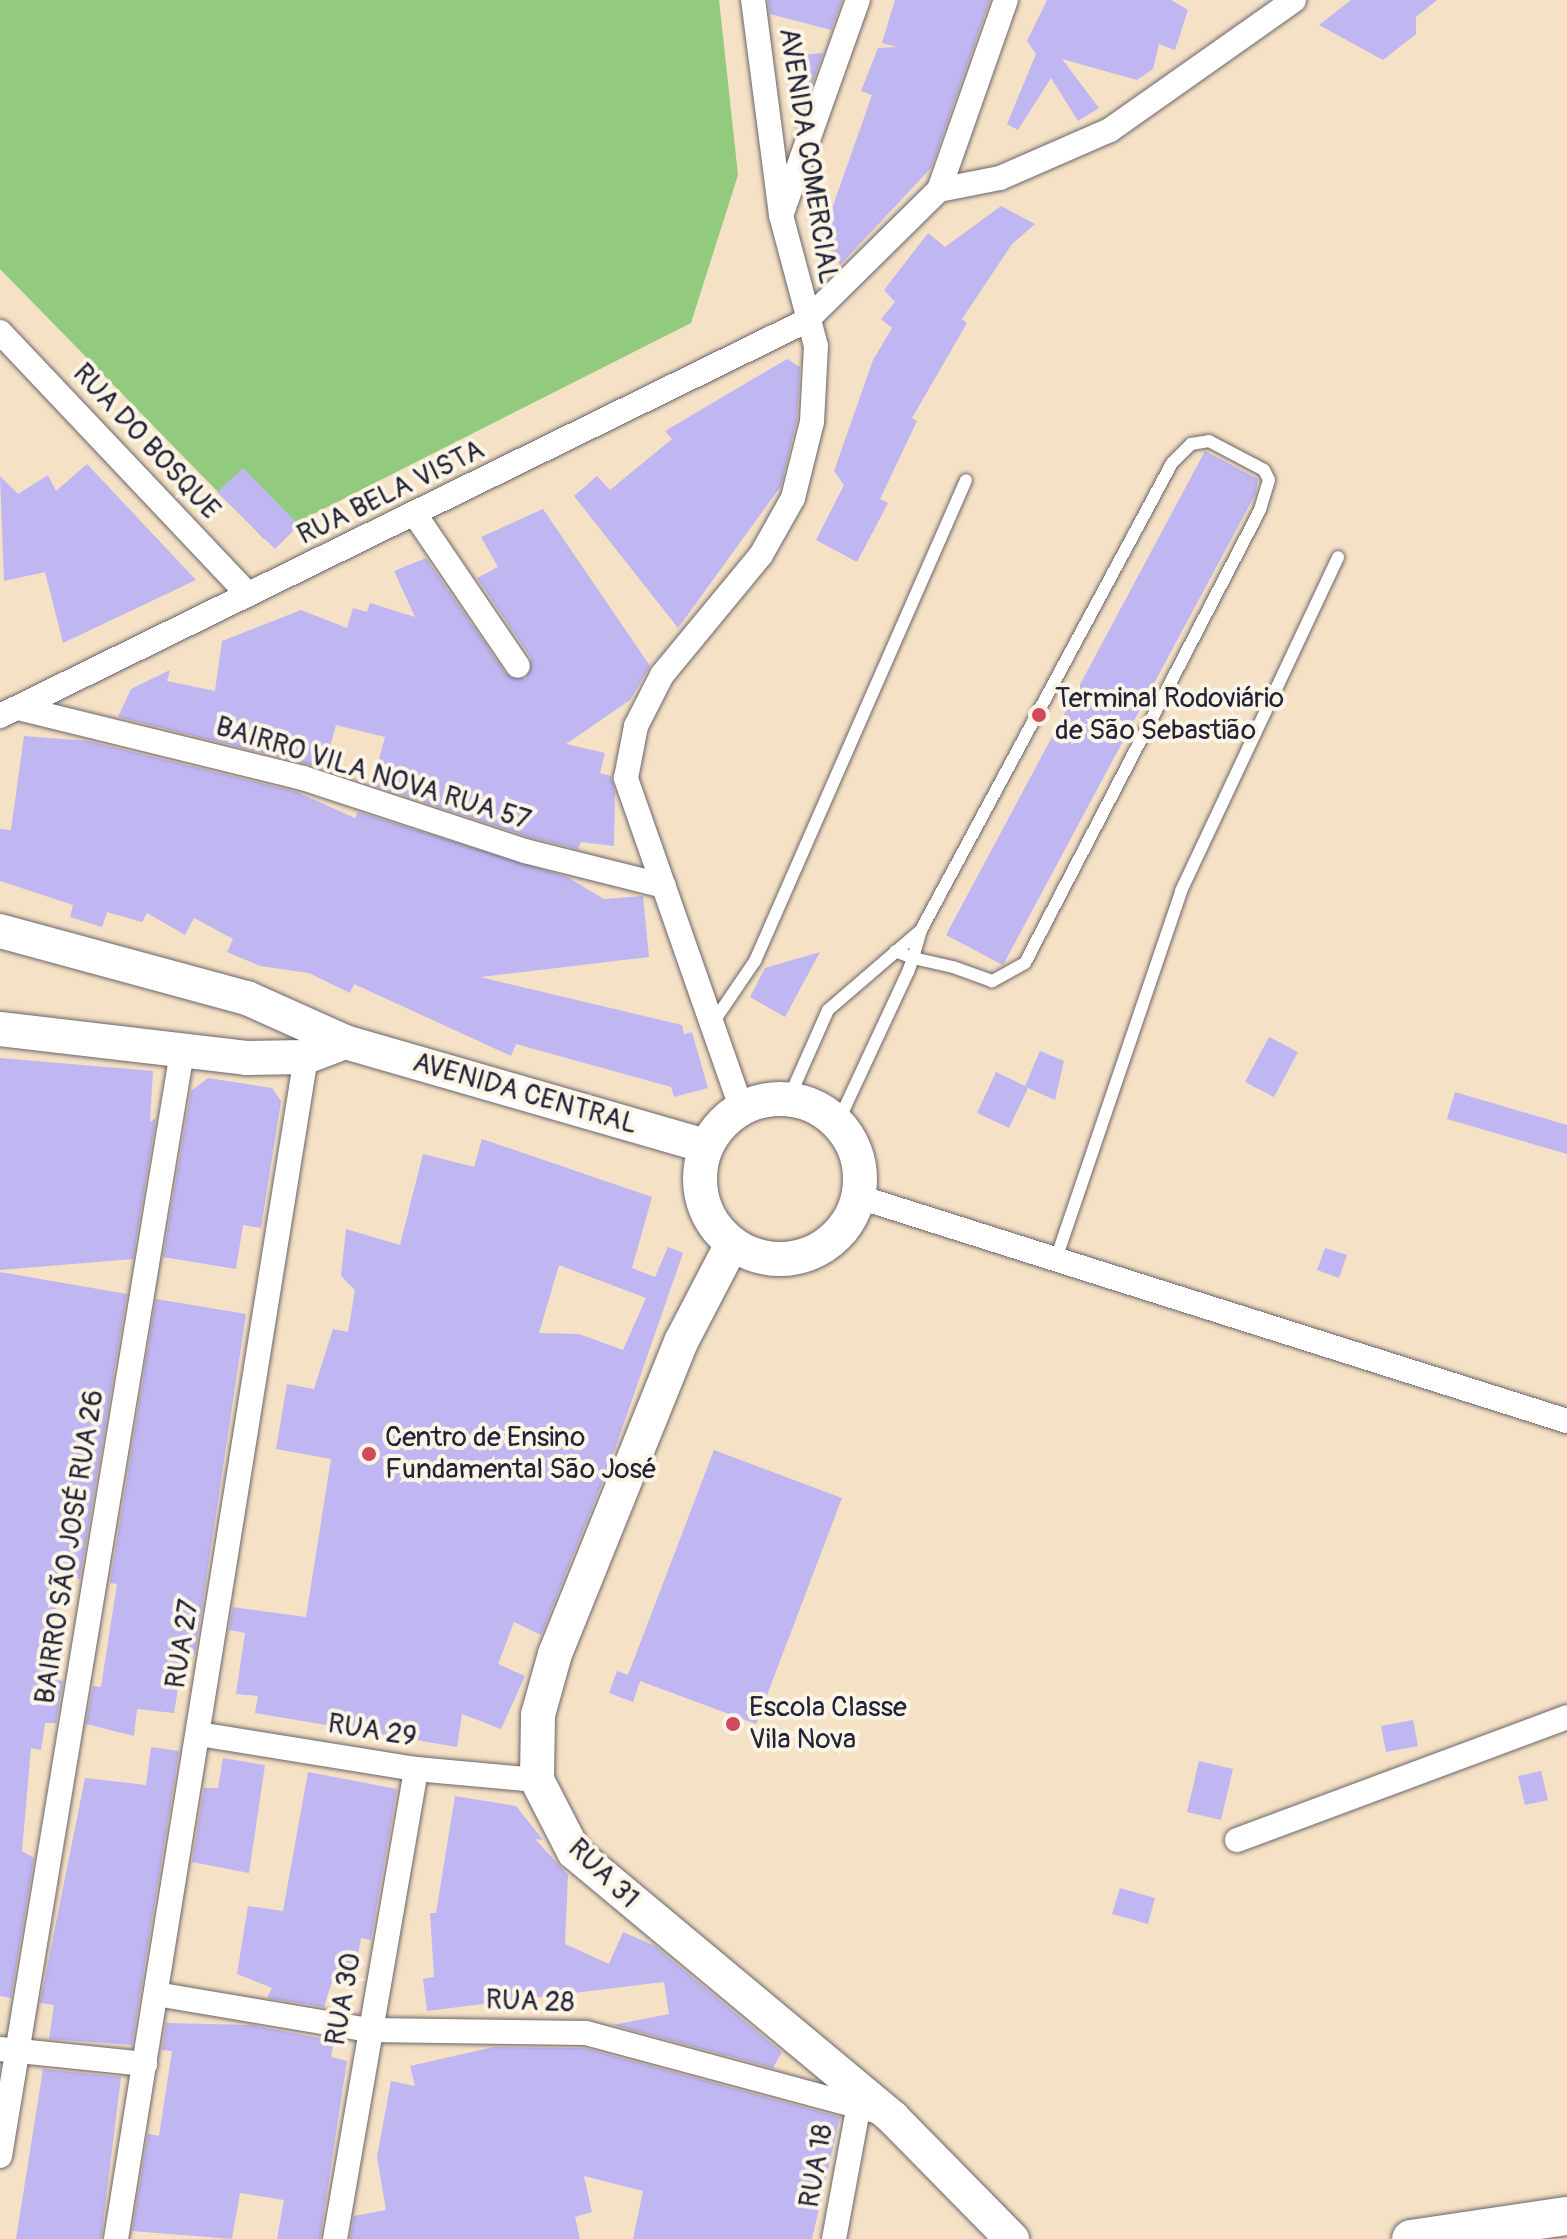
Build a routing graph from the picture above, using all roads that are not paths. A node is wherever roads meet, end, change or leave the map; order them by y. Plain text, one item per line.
1 (753, 0) edge
2 (858, 0) edge
3 (1006, 0) edge
4 (1294, 0) edge
5 (939, 190) junction
6 (781, 215) junction
7 (806, 321) junction
8 (0, 332) edge
9 (966, 480) dead end
10 (416, 516) junction
11 (1338, 557) dead end
12 (248, 594) junction
13 (518, 666) dead end
14 (9, 712) edge
15 (664, 886) junction
16 (921, 930) junction
17 (0, 931) edge
18 (895, 951) junction
19 (913, 958) junction
20 (712, 1024) junction
21 (0, 1029) edge
22 (345, 1042) junction
23 (182, 1052) junction
24 (306, 1057) junction
25 (789, 1098) junction
26 (741, 1107) junction
27 (838, 1122) junction
28 (706, 1146) junction
29 (859, 1197) junction
30 (732, 1244) junction
31 (1056, 1259) junction
32 (1567, 1421) edge
33 (1567, 1717) edge
34 (199, 1734) junction
35 (416, 1769) junction
36 (537, 1780) junction
37 (1237, 1840) dead end
38 (156, 1994) junction
39 (369, 2030) junction
40 (8, 2050) edge
41 (145, 2064) junction
42 (859, 2104) junction
43 (893, 2118) junction
44 (0, 2156) edge
45 (1567, 2216) edge
46 (116, 2239) edge
47 (335, 2239) edge
48 (834, 2239) edge
49 (1012, 2239) edge
50 (1411, 2239) edge

1 - 6 street, AVENIDA COMERCIAL
2 - 6 street
3 - 5 street
4 - 5 street
5 - 7 street, RUA BELA VISTA
6 - 7 street, AVENIDA COMERCIAL
7 - 10 street, RUA BELA VISTA
7 - 15 street, AVENIDA COMERCIAL
8 - 12 street, RUA DO BOSQUE
9 - 20 lane
10 - 12 street, RUA BELA VISTA
10 - 13 street
11 - 31 lane
12 - 14 street, RUA BELA VISTA
14 - 15 street, BAIRRO VILA NOVA RUA 57
15 - 20 street, AVENIDA COMERCIAL
16 - 18 lane
16 - 19 lane
16 - 19 lane
17 - 22 street, AVENIDA CENTRAL
18 - 19 lane
18 - 25 lane
19 - 27 lane
20 - 26 street, AVENIDA COMERCIAL
21 - 23 street
22 - 24 street
22 - 28 street, AVENIDA CENTRAL
23 - 24 street
23 - 40 street, BAIRRO SÃO JOSÉ RUA 26
24 - 34 street, RUA 27
25 - 26 street
25 - 27 street
26 - 28 street
27 - 29 street
28 - 30 street
29 - 30 street
29 - 31 street
30 - 36 street, RUA 31
31 - 32 street
33 - 37 street
34 - 35 street, RUA 29
34 - 38 street, RUA 27
35 - 36 street, RUA 29
35 - 39 street, RUA 30
36 - 43 street, RUA 31
38 - 39 street, RUA 28
38 - 41 street, RUA 27
39 - 42 street, RUA 28
39 - 47 street, RUA 30
40 - 41 street
40 - 44 street, BAIRRO SÃO JOSÉ RUA 26
41 - 46 street, RUA 27
42 - 43 street, RUA 28
42 - 48 street, RUA 18
43 - 49 street, RUA 31
45 - 50 main road

